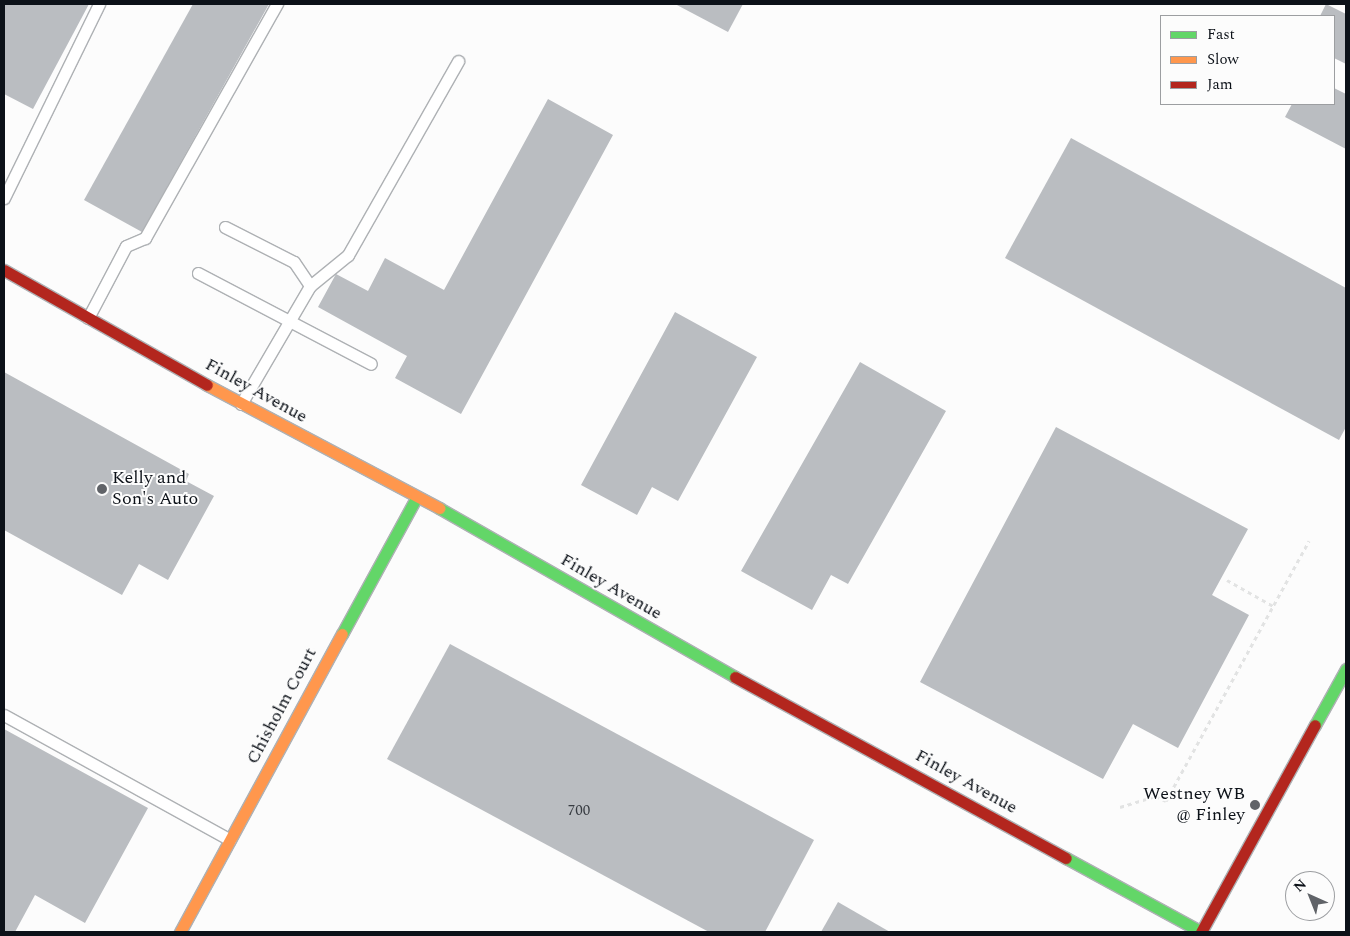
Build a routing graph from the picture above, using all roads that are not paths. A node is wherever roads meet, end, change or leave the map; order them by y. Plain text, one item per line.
1 (99, 4) edge
2 (277, 4) edge
3 (458, 60) dead end
4 (4, 198) edge
5 (225, 227) dead end
6 (4, 270) edge
7 (198, 274) dead end
8 (310, 286) junction
9 (88, 318) junction
10 (289, 320) junction
11 (371, 364) dead end
12 (241, 404) junction
13 (416, 498) junction
14 (1346, 669) edge
15 (4, 715) edge
16 (230, 840) junction
17 (180, 932) edge
18 (1201, 932) edge

1 - 4 lane
2 - 9 lane
3 - 8 lane
5 - 8 lane
6 - 9 street, Finley Avenue
7 - 10 lane
8 - 10 lane
9 - 12 street, Finley Avenue
10 - 11 lane
10 - 12 lane
12 - 13 street, Finley Avenue
13 - 16 street, Chisholm Court
13 - 18 street, Finley Avenue
14 - 18 street
15 - 16 lane
16 - 17 street, Chisholm Court

